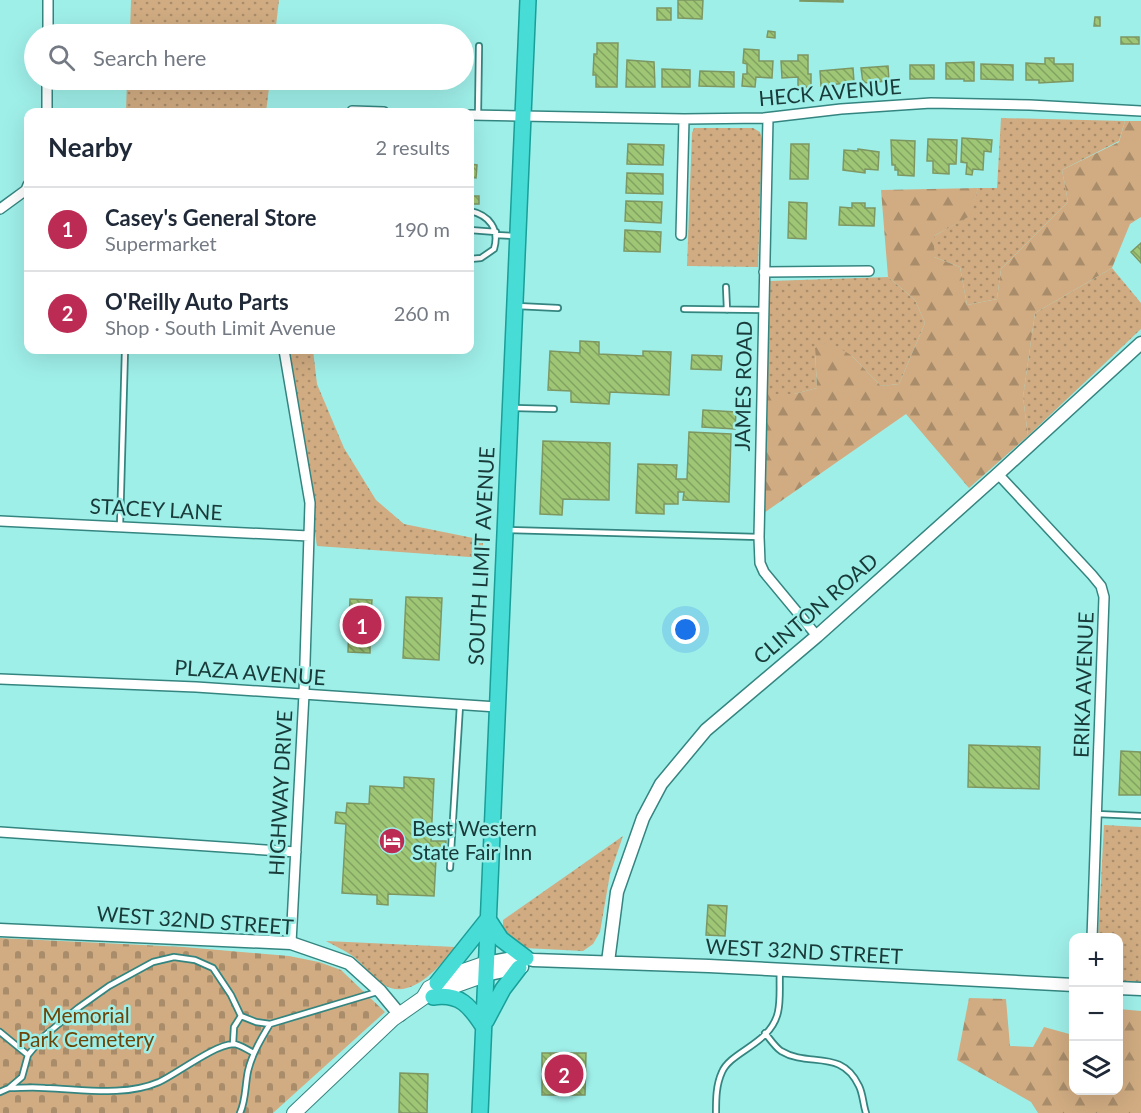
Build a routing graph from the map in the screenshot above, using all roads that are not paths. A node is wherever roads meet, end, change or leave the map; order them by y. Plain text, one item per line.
1 (48, 0) edge
2 (528, 0) edge
3 (48, 24) edge
4 (479, 46) dead end
5 (47, 90) edge
6 (47, 108) edge
7 (1141, 111) edge
8 (474, 115) edge
9 (523, 117) junction
10 (768, 118) junction
11 (684, 119) junction
12 (24, 191) edge
13 (0, 209) edge
14 (474, 212) edge
15 (474, 231) edge
16 (496, 233) junction
17 (681, 235) dead end
18 (518, 236) junction
19 (474, 259) edge
20 (869, 271) dead end
21 (764, 272) junction
22 (726, 287) dead end
23 (514, 306) junction
24 (558, 308) dead end
25 (684, 309) dead end
26 (727, 310) junction
27 (764, 310) junction
28 (1141, 342) edge
29 (125, 354) edge
30 (286, 354) edge
31 (510, 407) junction
32 (554, 409) dead end
33 (998, 474) junction
34 (0, 521) edge
35 (120, 526) junction
36 (505, 530) junction
37 (309, 536) junction
38 (759, 537) junction
39 (817, 636) junction
40 (0, 679) edge
41 (304, 694) junction
42 (460, 705) junction
43 (497, 707) junction
44 (1097, 814) junction
45 (1141, 816) edge
46 (0, 832) edge
47 (296, 852) junction
48 (450, 868) dead end
49 (488, 919) junction
50 (0, 930) edge
51 (1092, 933) edge
52 (291, 943) junction
53 (526, 962) junction
54 (608, 962) junction
55 (485, 969) junction
56 (780, 969) junction
57 (1069, 985) edge
58 (1123, 988) edge
59 (1141, 989) edge
60 (380, 991) junction
61 (431, 992) junction
62 (400, 1015) junction
63 (240, 1016) junction
64 (270, 1024) junction
65 (483, 1026) junction
66 (0, 1032) edge
67 (765, 1034) junction
68 (233, 1044) junction
69 (254, 1053) junction
70 (27, 1055) junction
71 (9, 1088) junction
72 (0, 1092) edge
73 (240, 1113) edge
74 (294, 1113) edge
75 (480, 1113) edge
76 (716, 1113) edge
77 (866, 1113) edge

1 - 3 street
2 - 9 highway, SOUTH LIMIT AVENUE
4 - 8 lane
5 - 6 street
7 - 10 street, HECK AVENUE
8 - 9 street, HECK AVENUE
9 - 11 street, HECK AVENUE
9 - 18 highway, SOUTH LIMIT AVENUE
10 - 11 street, HECK AVENUE
10 - 21 street, JAMES ROAD
11 - 17 street
12 - 13 street
14 - 16 lane
15 - 16 lane
16 - 18 lane
16 - 19 lane
18 - 23 highway, SOUTH LIMIT AVENUE
20 - 21 street
21 - 27 street, JAMES ROAD
22 - 26 lane
23 - 24 lane
23 - 31 highway, SOUTH LIMIT AVENUE
25 - 26 lane
26 - 27 lane
27 - 38 street, JAMES ROAD
28 - 33 street, CLINTON ROAD
29 - 35 lane
30 - 37 street, HIGHWAY DRIVE
31 - 32 lane
31 - 36 highway, SOUTH LIMIT AVENUE
33 - 39 street, CLINTON ROAD
33 - 44 street, ERIKA AVENUE
34 - 35 street, STACEY LANE
35 - 37 street, STACEY LANE
36 - 38 lane
36 - 43 highway, SOUTH LIMIT AVENUE
37 - 41 street, HIGHWAY DRIVE
38 - 39 street, JAMES ROAD
39 - 54 street, CLINTON ROAD
40 - 41 street, PLAZA AVENUE
41 - 42 street, PLAZA AVENUE
41 - 47 street, HIGHWAY DRIVE
42 - 43 street, PLAZA AVENUE
42 - 48 lane
43 - 49 highway, SOUTH LIMIT AVENUE
44 - 45 lane
44 - 51 street, ERIKA AVENUE
46 - 47 street
47 - 52 street, HIGHWAY DRIVE
49 - 53 highway
49 - 55 highway, SOUTH LIMIT AVENUE
49 - 61 highway
50 - 52 street, WEST 32ND STREET
52 - 60 street, WEST 32ND STREET
53 - 54 street, WEST 32ND STREET
53 - 55 street, WEST 32ND STREET
53 - 65 highway
54 - 56 street, WEST 32ND STREET
55 - 61 main road
55 - 65 highway, SOUTH LIMIT AVENUE
56 - 57 street, WEST 32ND STREET
56 - 67 lane
58 - 59 street
60 - 62 street, WEST 32ND STREET
60 - 64 lane
61 - 62 main road
61 - 65 highway
62 - 74 main road
63 - 64 lane
63 - 68 lane
63 - 70 lane
64 - 69 lane
65 - 75 highway, SOUTH LIMIT AVENUE
66 - 70 lane
67 - 76 lane
67 - 77 lane
68 - 69 lane
68 - 71 lane
69 - 73 lane
70 - 71 lane
71 - 72 lane

